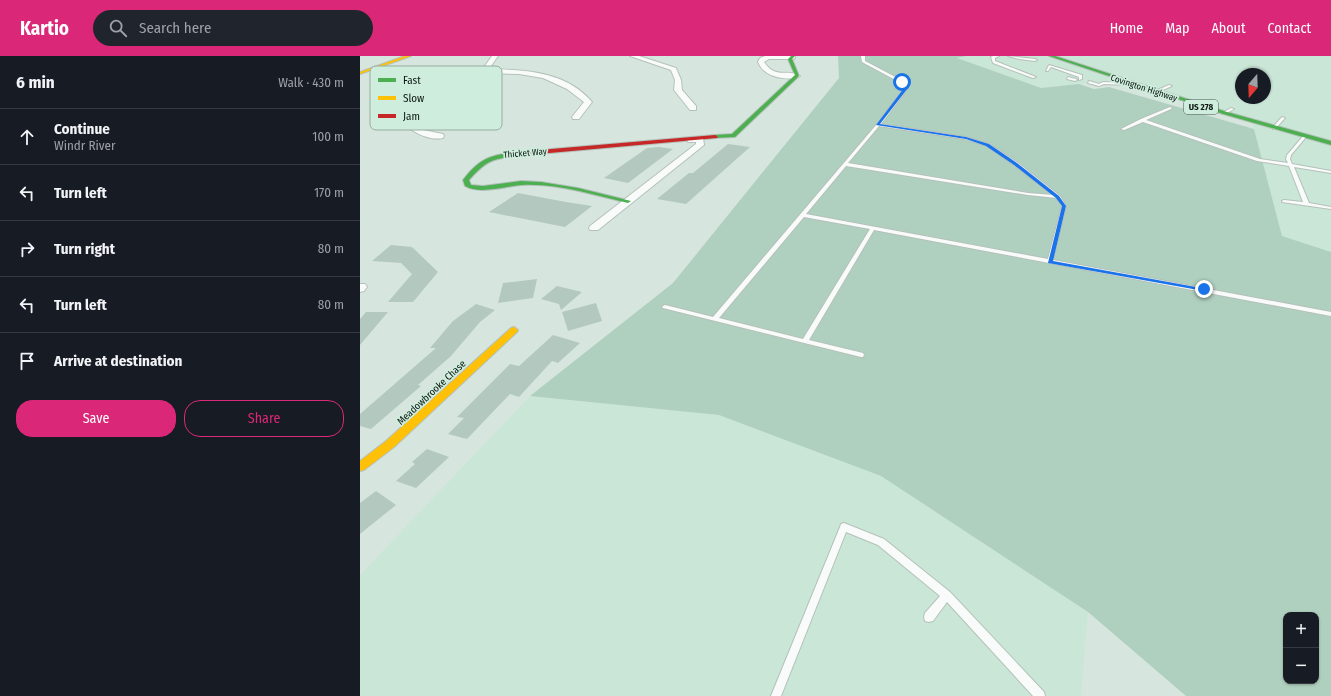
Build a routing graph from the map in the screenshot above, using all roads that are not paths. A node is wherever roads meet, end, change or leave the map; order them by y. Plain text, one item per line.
1 (409, 56) edge
2 (492, 56) edge
3 (495, 56) edge
4 (634, 56) edge
5 (793, 56) edge
6 (863, 56) edge
7 (997, 56) edge
8 (1010, 56) edge
9 (1051, 56) edge
10 (1035, 60) dead end
11 (380, 66) edge
12 (488, 66) edge
13 (370, 70) edge
14 (1047, 70) dead end
15 (502, 71) edge
16 (360, 73) edge
17 (1100, 73) junction
18 (797, 76) junction
19 (1034, 77) dead end
20 (1068, 78) dead end
21 (1080, 79) dead end
22 (1075, 80) dead end
23 (1089, 82) dead end
24 (1103, 83) junction
25 (1131, 84) junction
26 (1170, 86) dead end
27 (1155, 92) junction
28 (693, 108) dead end
29 (1170, 108) dead end
30 (1232, 109) dead end
31 (1224, 114) junction
32 (576, 117) dead end
33 (1283, 118) dead end
34 (1142, 120) junction
35 (878, 125) junction
36 (1274, 128) junction
37 (1123, 129) dead end
38 (417, 130) edge
39 (440, 136) dead end
40 (1304, 136) junction
41 (691, 140) junction
42 (1331, 143) edge
43 (845, 164) junction
44 (1290, 166) junction
45 (1331, 172) edge
46 (1058, 197) junction
47 (628, 201) junction
48 (1284, 201) dead end
49 (1306, 205) junction
50 (1331, 208) edge
51 (803, 215) junction
52 (594, 228) dead end
53 (873, 228) junction
54 (1050, 262) junction
55 (665, 307) dead end
56 (1331, 314) edge
57 (715, 319) junction
58 (514, 330) dead end
59 (805, 341) junction
60 (861, 354) dead end
61 (360, 467) edge
62 (947, 594) junction
63 (929, 618) dead end
64 (776, 696) edge
65 (1040, 696) edge

1 - 11 street
2 - 3 street
3 - 12 street
4 - 28 street
5 - 18 street
5 - 18 street
6 - 35 lane
7 - 19 lane
8 - 10 lane
9 - 17 street, Covington Highway / US 278
13 - 16 street
14 - 21 lane
15 - 32 street
17 - 24 lane
17 - 25 street, Covington Highway / US 278
18 - 41 street, Thicket Way
20 - 22 lane
23 - 24 lane
24 - 25 lane
25 - 27 street, Covington Highway / US 278
26 - 27 lane
27 - 31 street, Covington Highway / US 278
29 - 34 lane
30 - 31 lane
31 - 36 street, Covington Highway / US 278
33 - 36 lane
34 - 37 lane
34 - 44 lane
35 - 43 lane
35 - 46 lane
36 - 40 street, Covington Highway / US 278
38 - 39 street
40 - 42 street, Covington Highway / US 278
40 - 44 lane
41 - 47 street
41 - 47 street, Thicket Way
43 - 46 lane
43 - 51 lane
44 - 45 lane
44 - 49 lane
46 - 54 lane
47 - 52 street
48 - 49 lane
49 - 50 lane
51 - 53 lane
51 - 57 lane
53 - 54 lane
53 - 59 lane
54 - 56 lane
55 - 57 lane
57 - 59 lane
58 - 61 street, Meadowbrooke Chase
59 - 60 lane
62 - 63 lane
62 - 64 lane
62 - 65 lane

